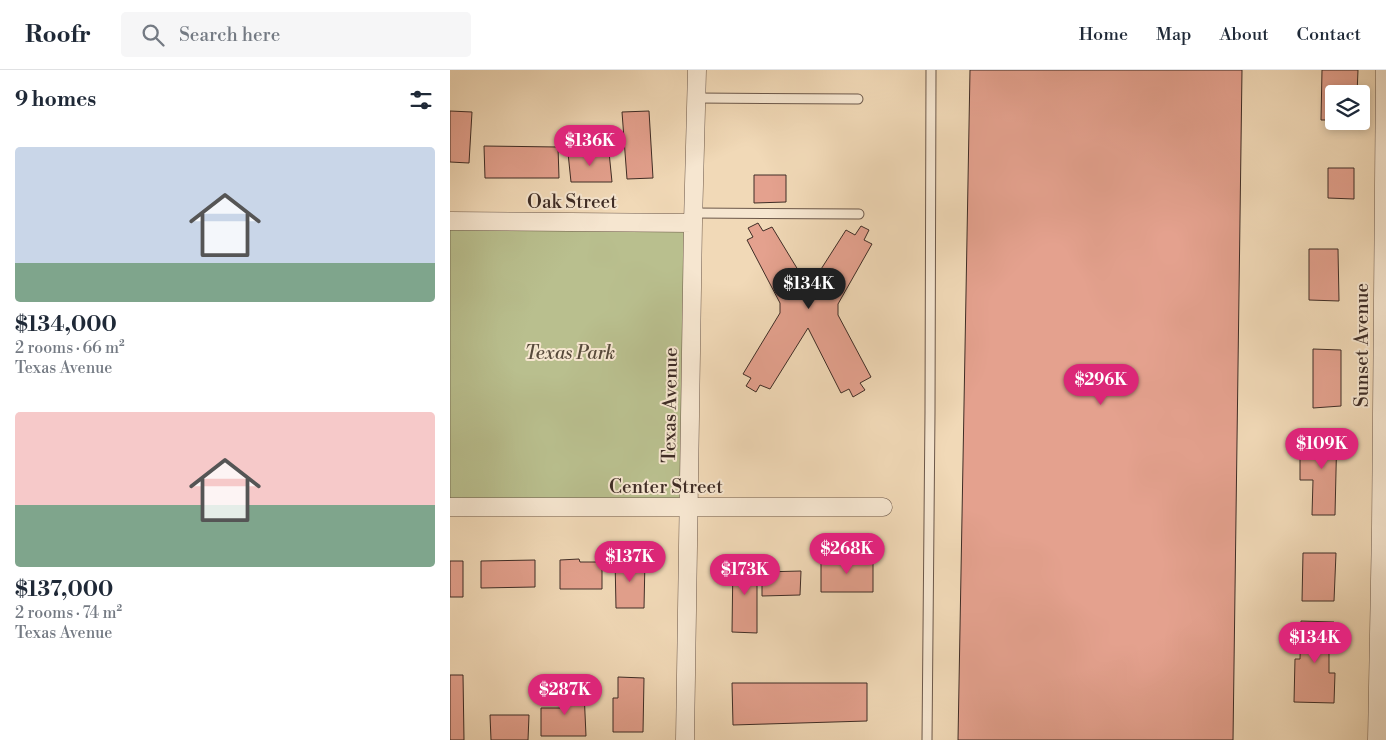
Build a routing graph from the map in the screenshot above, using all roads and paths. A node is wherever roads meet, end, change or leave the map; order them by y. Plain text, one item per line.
1 (697, 70) edge
2 (931, 70) edge
3 (1385, 70) edge
4 (696, 98) junction
5 (858, 98) dead end
6 (859, 214) dead end
7 (693, 218) junction
8 (450, 221) edge
9 (1384, 227) edge
10 (450, 507) edge
11 (688, 507) junction
12 (883, 507) dead end
13 (1384, 528) edge
14 (685, 740) edge
15 (927, 740) edge
16 (1377, 740) edge

1 - 4 street, Texas Avenue
2 - 15 lane
3 - 9 street, Sunset Avenue
4 - 5 lane
4 - 7 street, Texas Avenue
6 - 7 lane
7 - 8 street, Oak Street
7 - 11 street, Texas Avenue
9 - 13 street, Sunset Avenue
10 - 11 street, Center Street
11 - 12 street, Center Street
11 - 14 street, Texas Avenue
13 - 16 street, Sunset Avenue

